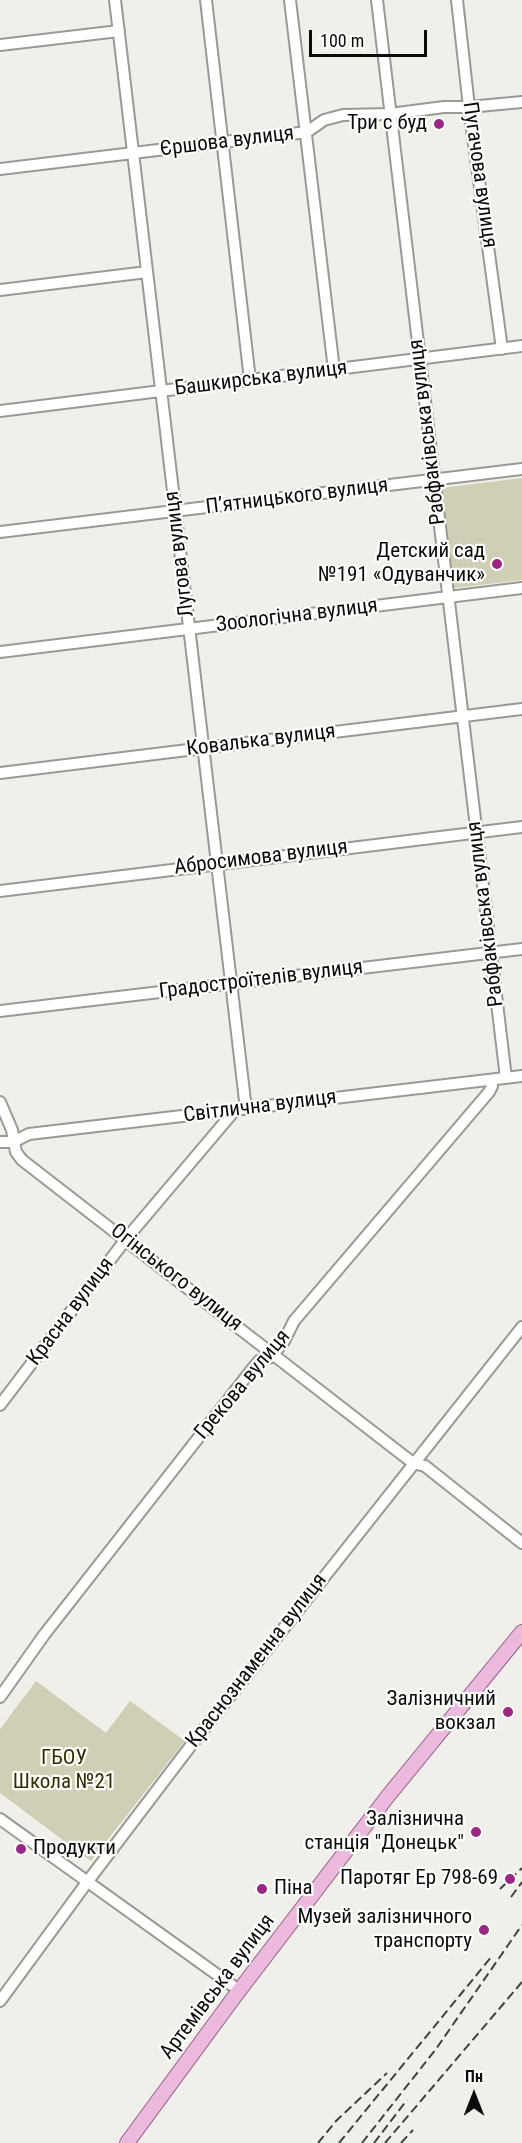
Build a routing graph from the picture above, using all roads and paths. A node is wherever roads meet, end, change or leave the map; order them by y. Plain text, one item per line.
1 (115, 0) edge
2 (206, 0) edge
3 (290, 0) edge
4 (377, 0) edge
5 (457, 0) edge
6 (119, 31) junction
7 (0, 45) edge
8 (522, 102) edge
9 (469, 107) junction
10 (390, 114) junction
11 (307, 132) junction
12 (222, 142) junction
13 (134, 153) junction
14 (0, 169) edge
15 (147, 272) junction
16 (0, 290) edge
17 (522, 346) edge
18 (502, 349) junction
19 (420, 358) junction
20 (334, 370) junction
21 (250, 380) junction
22 (161, 391) junction
23 (0, 411) edge
24 (522, 469) edge
25 (434, 480) junction
26 (175, 511) junction
27 (0, 532) edge
28 (522, 588) edge
29 (448, 597) junction
30 (189, 629) junction
31 (0, 652) edge
32 (522, 709) edge
33 (462, 716) junction
34 (203, 748) junction
35 (0, 773) edge
36 (522, 827) edge
37 (476, 832) junction
38 (217, 864) junction
39 (0, 891) edge
40 (522, 949) edge
41 (491, 953) junction
42 (231, 984) junction
43 (0, 1011) edge
44 (522, 1076) edge
45 (506, 1078) junction
46 (492, 1080) junction
47 (0, 1102) edge
48 (240, 1110) junction
49 (0, 1142) edge
50 (13, 1142) junction
51 (126, 1239) junction
52 (522, 1327) edge
53 (274, 1354) junction
54 (0, 1405) edge
55 (414, 1463) junction
56 (522, 1542) edge
57 (522, 1632) edge
58 (0, 1697) edge
59 (0, 1819) edge
60 (88, 1881) junction
61 (240, 1991) junction
62 (0, 2001) edge
63 (127, 2143) edge

1 - 6 street, Лугова вулиця
2 - 12 street
3 - 11 street
4 - 10 street, Рабфаківська вулиця
5 - 9 street, Пугачова вулиця
6 - 7 street
6 - 13 street, Лугова вулиця
8 - 9 street, Єршова вулиця
9 - 10 street, Єршова вулиця
9 - 18 street, Пугачова вулиця
10 - 11 street, Єршова вулиця
10 - 19 street, Рабфаківська вулиця
11 - 12 street, Єршова вулиця
11 - 20 street
12 - 13 street, Єршова вулиця
12 - 21 street
13 - 14 street, Єршова вулиця
13 - 15 street, Лугова вулиця
15 - 16 street
15 - 22 street, Лугова вулиця
17 - 18 street, Башкирська вулиця
18 - 19 street, Башкирська вулиця
19 - 20 street, Башкирська вулиця
19 - 25 street, Рабфаківська вулиця
20 - 21 street, Башкирська вулиця
21 - 22 street, Башкирська вулиця
22 - 23 street, Башкирська вулиця
22 - 26 street, Лугова вулиця
24 - 25 street, П’ятницького вулиця
25 - 26 street, П’ятницького вулиця
25 - 29 street, Рабфаківська вулиця
26 - 27 street, П’ятницького вулиця
26 - 30 street, Лугова вулиця
28 - 29 street, Зоологічна вулиця
29 - 30 street, Зоологічна вулиця
29 - 33 street, Рабфаківська вулиця
30 - 31 street, Зоологічна вулиця
30 - 34 street, Лугова вулиця
32 - 33 street, Ковалька вулиця
33 - 34 street, Ковалька вулиця
33 - 37 street, Рабфаківська вулиця
34 - 35 street, Ковалька вулиця
34 - 38 street, Лугова вулиця
36 - 37 street, Абросимова вулиця
37 - 38 street, Абросимова вулиця
37 - 41 street, Рабфаківська вулиця
38 - 39 street, Абросимова вулиця
38 - 42 street, Лугова вулиця
40 - 41 street, Градостроїтелiв вулиця
41 - 42 street, Градостроїтелiв вулиця
41 - 45 street, Рабфаківська вулиця
42 - 43 street, Градостроїтелiв вулиця
42 - 48 street, Лугова вулиця
44 - 45 street, Світлична вулиця
45 - 46 street, Світлична вулиця
46 - 48 street, Світлична вулиця
46 - 53 street, Грекова вулиця
47 - 50 street, Огінського вулиця
48 - 50 street, Світлична вулиця
48 - 51 street, Красна вулиця
49 - 50 street, Світлична вулиця
50 - 51 street, Огінського вулиця
51 - 53 street, Огінського вулиця
51 - 54 street, Красна вулиця
52 - 55 street, Краснознаменна вулиця
53 - 55 street, Огінського вулиця
53 - 58 street, Грекова вулиця
55 - 56 street, Огінського вулиця
55 - 60 street, Краснознаменна вулиця
57 - 61 main road, Артемівська вулиця
59 - 60 street
60 - 61 street
60 - 62 street, Краснознаменна вулиця
61 - 63 main road, Артемівська вулиця

